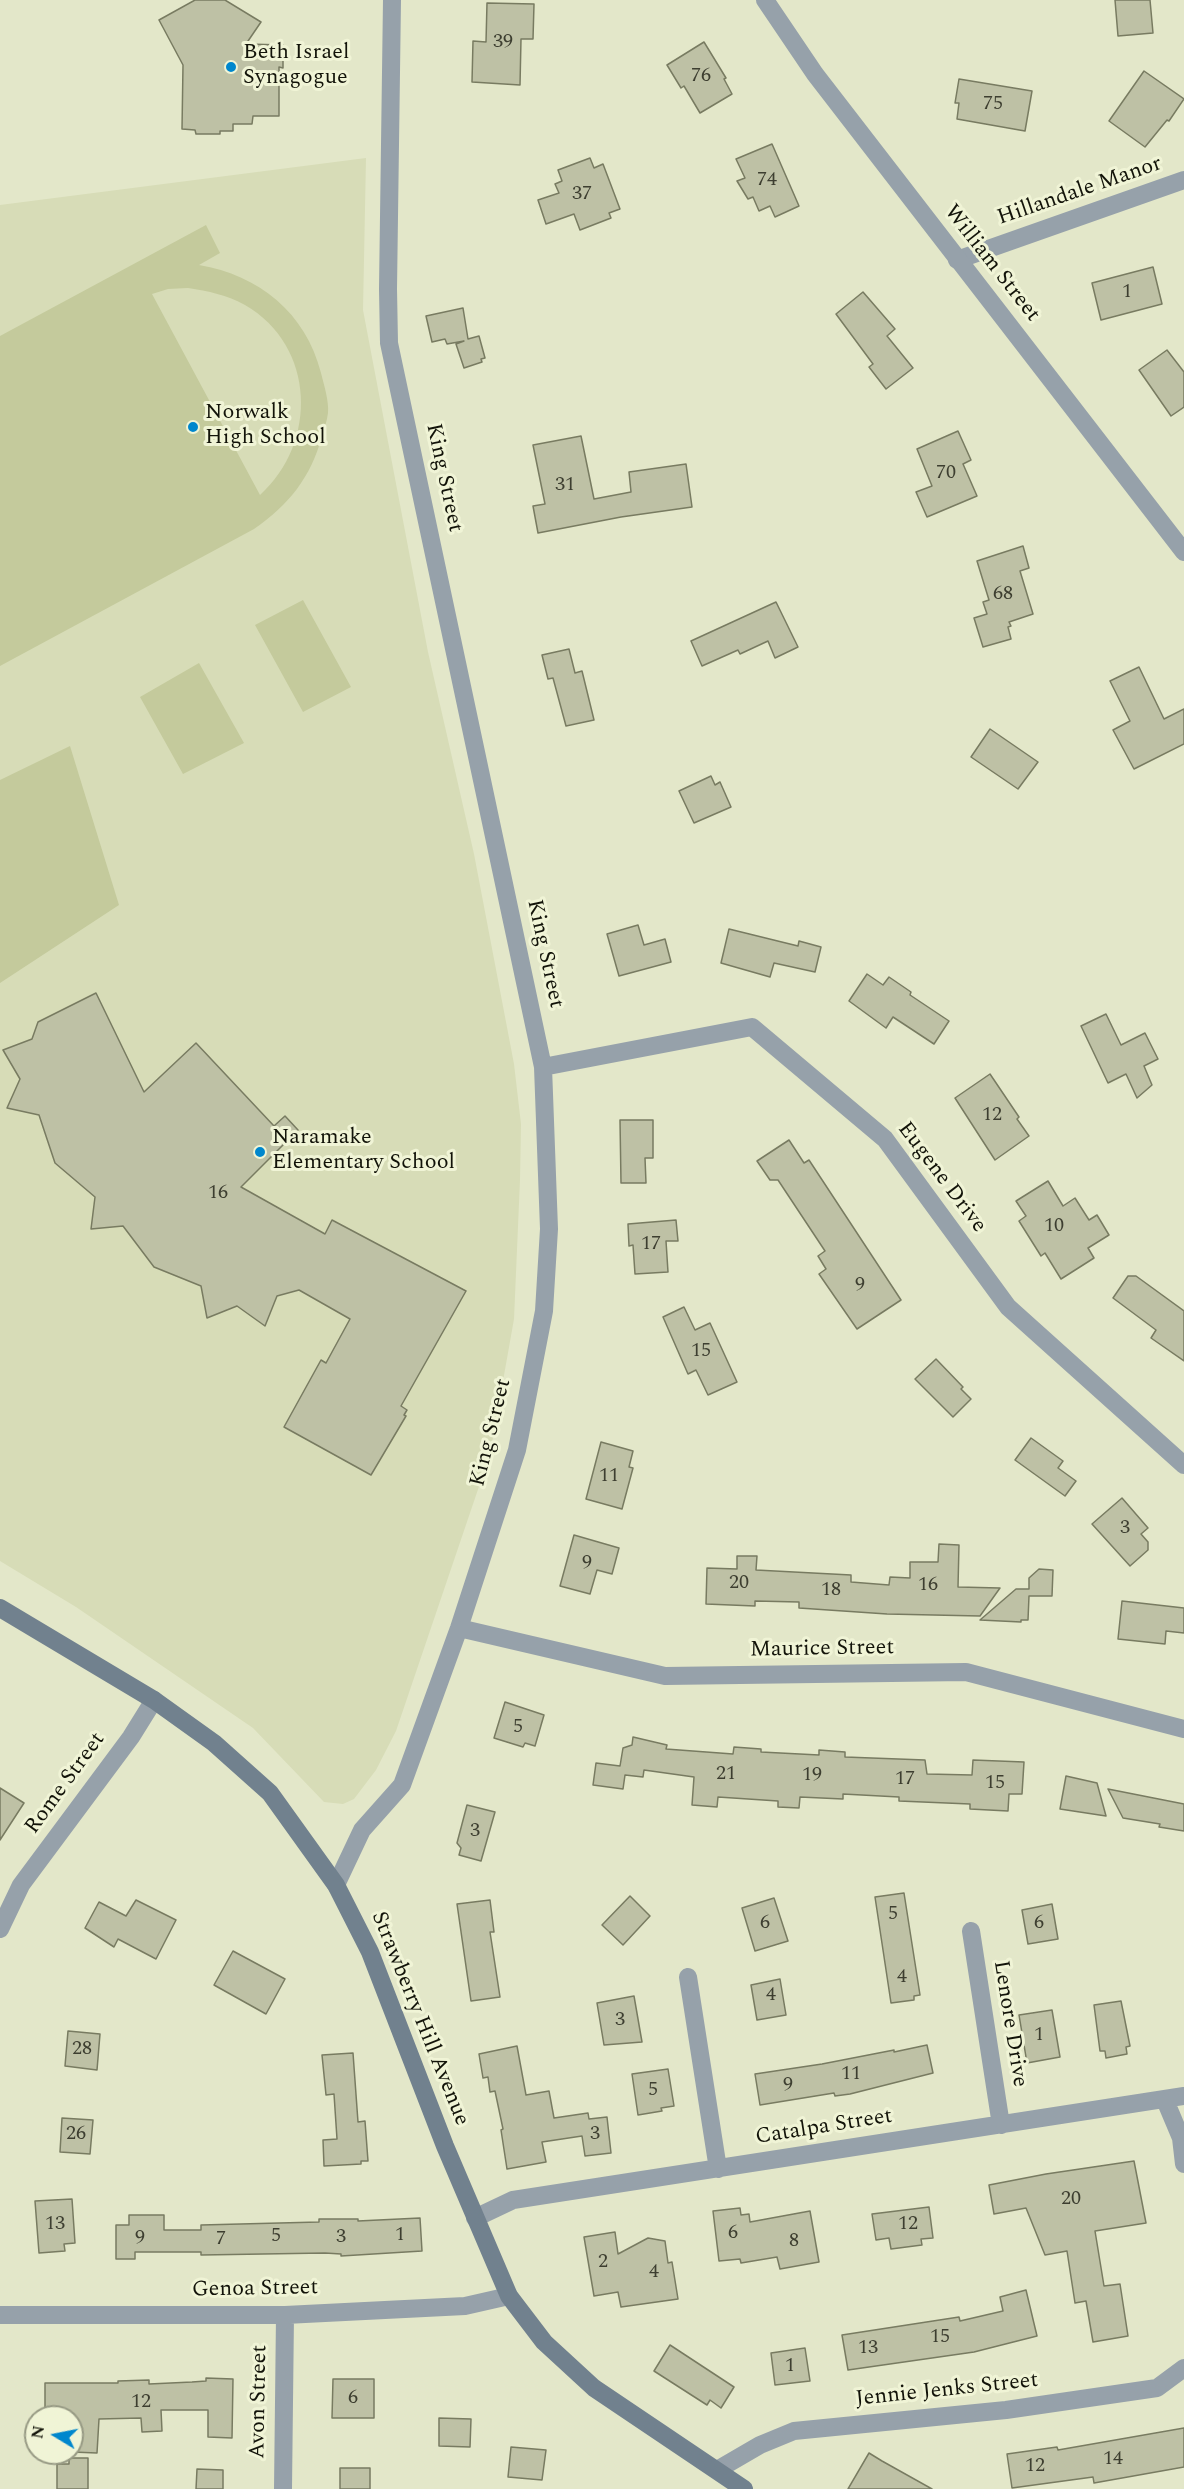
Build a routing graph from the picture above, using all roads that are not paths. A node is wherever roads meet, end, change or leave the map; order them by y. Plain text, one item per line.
1 (392, 0) edge
2 (765, 0) edge
3 (1184, 180) edge
4 (957, 260) junction
5 (1184, 552) edge
6 (543, 1067) junction
7 (1184, 1465) edge
8 (0, 1608) edge
9 (459, 1628) junction
10 (154, 1700) junction
11 (1184, 1729) edge
12 (336, 1885) junction
13 (0, 1929) edge
14 (971, 1931) dead end
15 (688, 1977) dead end
16 (1184, 2096) edge
17 (1165, 2100) junction
18 (1001, 2125) junction
19 (1184, 2164) edge
20 (718, 2169) junction
21 (475, 2218) junction
22 (509, 2296) junction
23 (0, 2315) edge
24 (285, 2316) junction
25 (1184, 2368) edge
26 (717, 2470) junction
27 (283, 2489) edge
28 (744, 2489) edge

1 - 6 street, King Street
2 - 4 street, William Street
3 - 4 street, Hillandale Manor
4 - 5 street, William Street
6 - 7 street, Eugene Drive
6 - 9 street, King Street
8 - 10 main road, Strawberry Hill Avenue
9 - 11 street, Maurice Street
9 - 12 street, King Street
10 - 12 main road, Strawberry Hill Avenue
10 - 13 street, Rome Street
12 - 21 main road, Strawberry Hill Avenue
14 - 18 street, Lenore Drive
15 - 20 street
16 - 17 street, Catalpa Street
17 - 18 street, Catalpa Street
17 - 19 street
18 - 20 street, Catalpa Street
20 - 21 street, Catalpa Street
21 - 22 main road, Strawberry Hill Avenue
22 - 24 street, Genoa Street
22 - 26 main road, Strawberry Hill Avenue
23 - 24 street, Genoa Street
24 - 27 street, Avon Street
25 - 26 street, Jennie Jenks Street
26 - 28 main road, Strawberry Hill Avenue

